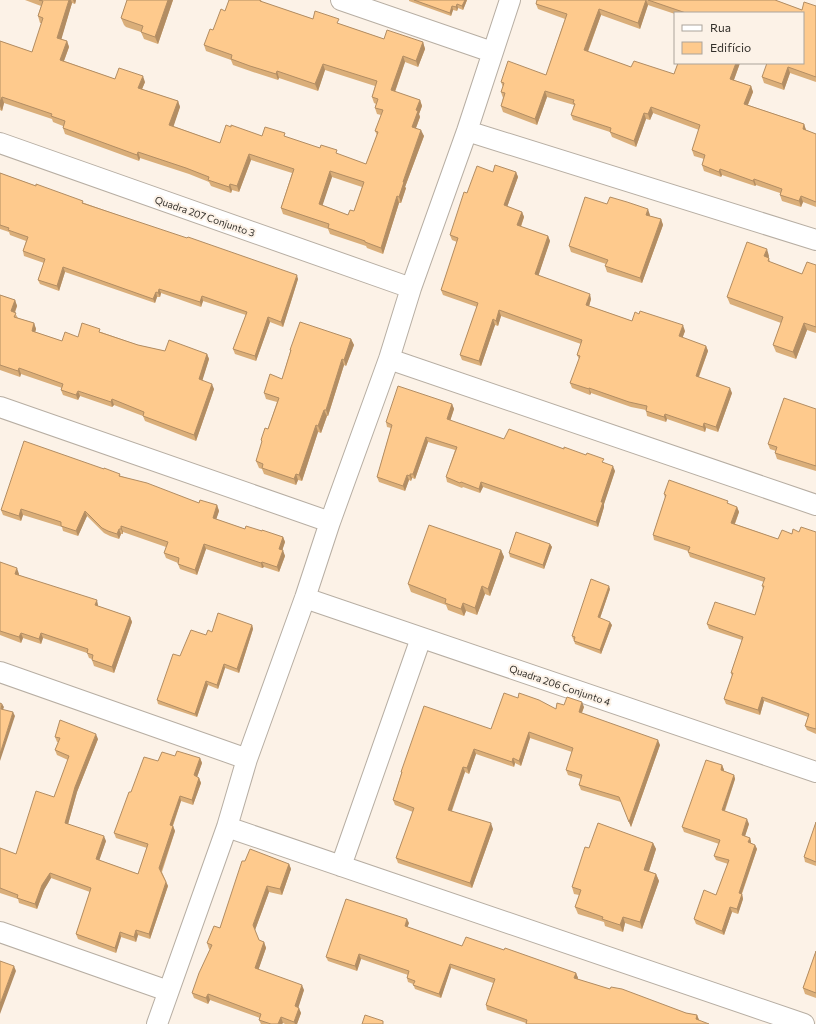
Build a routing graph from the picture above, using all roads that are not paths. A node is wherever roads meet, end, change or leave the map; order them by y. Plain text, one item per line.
1 (341, 0) edge
2 (510, 0) edge
3 (492, 52) junction
4 (467, 131) junction
5 (0, 143) edge
6 (816, 240) edge
7 (411, 288) junction
8 (389, 359) junction
9 (0, 407) edge
10 (816, 505) edge
11 (330, 522) junction
12 (305, 598) junction
13 (421, 638) junction
14 (0, 672) edge
15 (247, 759) junction
16 (816, 772) edge
17 (227, 827) junction
18 (341, 866) junction
19 (0, 932) edge
20 (168, 991) junction
21 (157, 1024) edge
22 (804, 1024) edge

1 - 3 street
2 - 3 street
3 - 4 street
4 - 6 street
4 - 7 street
5 - 7 street, Quadra 207 Conjunto 3
7 - 8 street
8 - 10 street
8 - 11 street
9 - 11 street
11 - 12 street
12 - 13 street, Quadra 206 Conjunto 4
12 - 15 street
13 - 16 street, Quadra 206 Conjunto 4
13 - 18 street
14 - 15 street
15 - 17 street
17 - 18 street
17 - 20 street
18 - 22 street
19 - 20 street
20 - 21 street

